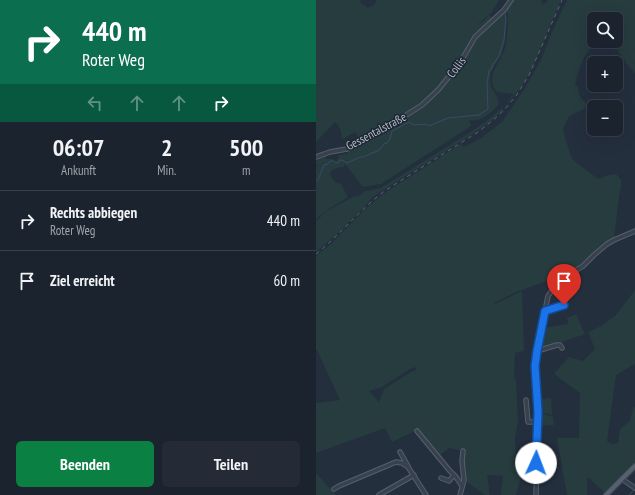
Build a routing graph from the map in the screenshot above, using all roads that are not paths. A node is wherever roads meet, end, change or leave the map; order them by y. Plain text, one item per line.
1 (511, 0) edge
2 (412, 112) joint
3 (316, 156) edge
4 (635, 231) edge
5 (564, 305) dead end
6 (545, 311) junction
7 (562, 348) dead end
8 (537, 351) junction
9 (526, 400) dead end
10 (538, 422) junction
11 (417, 431) dead end
12 (463, 451) dead end
13 (400, 452) dead end
14 (635, 466) edge
15 (408, 467) junction
16 (414, 475) junction
17 (454, 475) junction
18 (441, 478) dead end
19 (622, 479) junction
20 (462, 486) junction
21 (635, 488) edge
22 (334, 489) dead end
23 (379, 495) edge
24 (426, 495) edge
25 (460, 495) edge
26 (536, 495) edge
27 (606, 495) edge

1 - 2 street, Collis
2 - 3 street, Gessentalstraße
4 - 6 street
5 - 6 street
6 - 8 street
7 - 8 street
8 - 10 street
9 - 10 street
10 - 26 street
11 - 17 street
12 - 20 street
13 - 15 street
14 - 19 main road
15 - 16 street
15 - 22 street
16 - 23 street
16 - 24 street
17 - 18 street
17 - 20 street
19 - 21 street
19 - 27 main road
20 - 25 street

